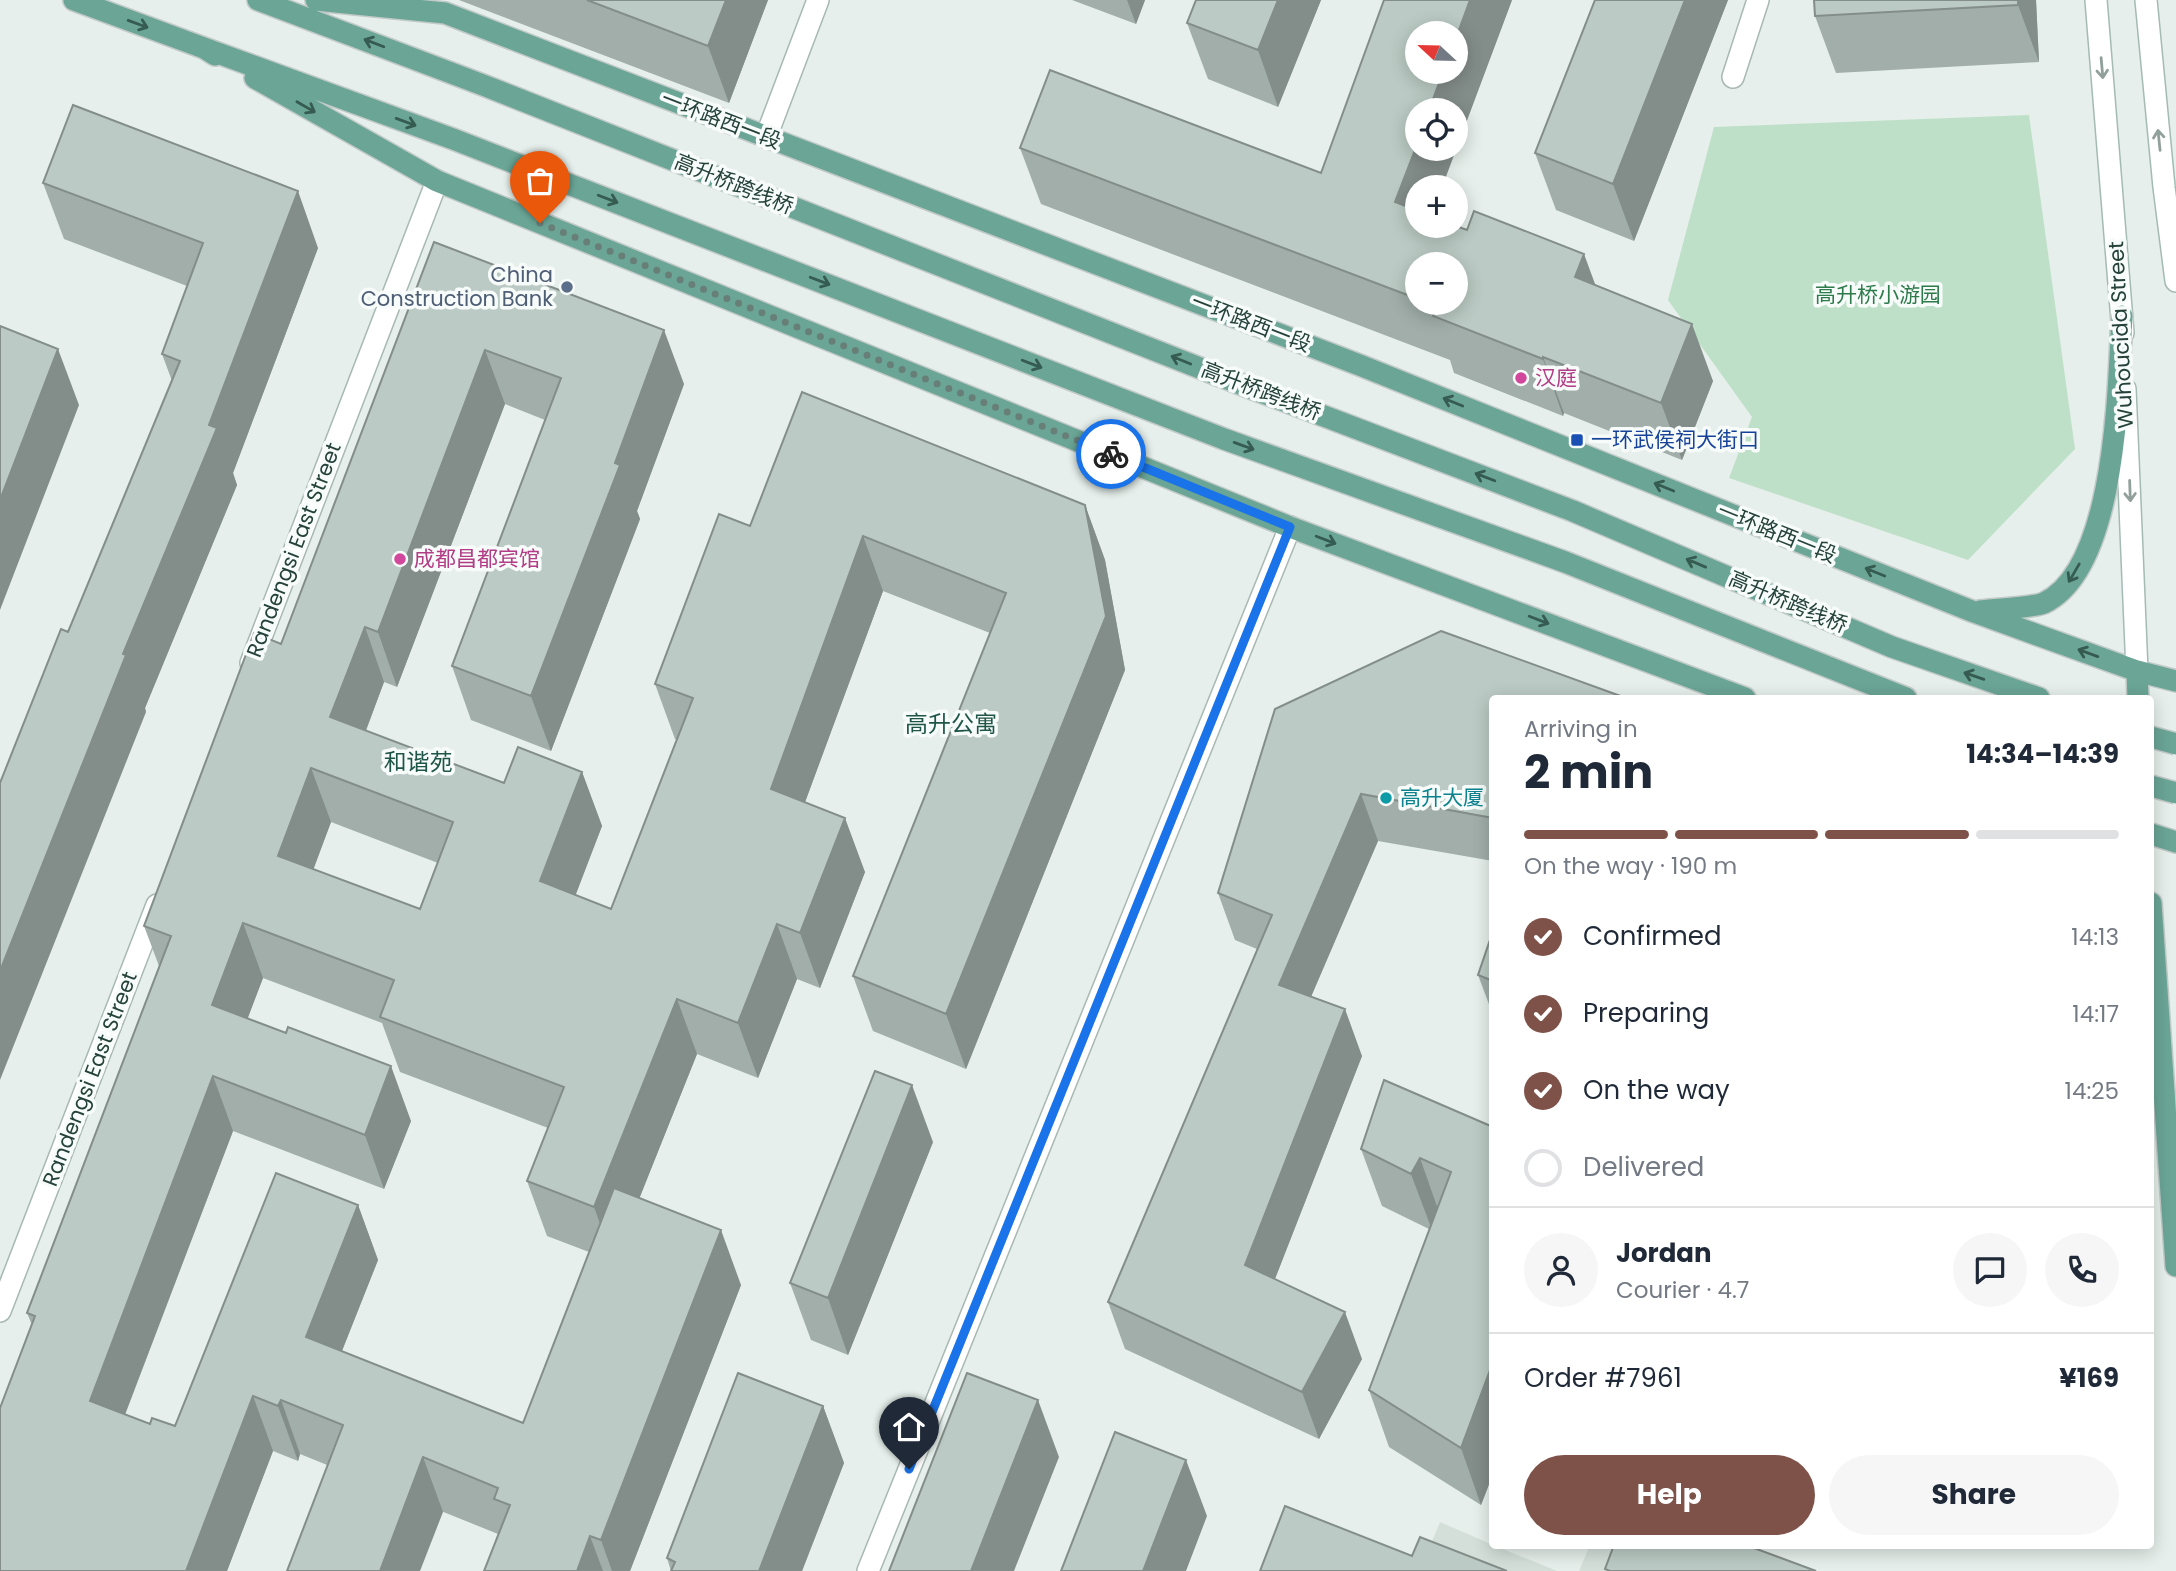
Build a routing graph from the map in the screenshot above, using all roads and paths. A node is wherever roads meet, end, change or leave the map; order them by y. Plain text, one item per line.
1 (74, 0) edge
2 (258, 0) edge
3 (316, 0) edge
4 (818, 0) edge
5 (1758, 0) edge
6 (2096, 0) edge
7 (2146, 0) edge
8 (204, 48) junction
9 (1733, 77) dead end
10 (766, 137) junction
11 (437, 181) junction
12 (2170, 186) edge
13 (2176, 281) edge
14 (2122, 316) junction
15 (1290, 527) junction
16 (1974, 612) junction
17 (2137, 671) junction
18 (2176, 681) edge
19 (241, 688) edge
20 (1737, 695) edge
21 (1898, 695) edge
22 (2030, 695) edge
23 (2138, 695) edge
24 (2154, 738) edge
25 (2176, 744) edge
26 (2154, 787) edge
27 (2176, 793) edge
28 (2154, 835) edge
29 (2176, 842) edge
30 (166, 883) edge
31 (2154, 945) edge
32 (2154, 1122) edge
33 (2169, 1157) junction
34 (2176, 1266) edge
35 (0, 1311) edge
36 (868, 1571) edge

1 -> 8 main road
22 -> 2 main road, 高升桥跨线桥
3 - 10 main road, 一环路西一段
4 - 10 street
5 - 9 street
6 -> 14 street, Wuhoucida Street
12 -> 7 street
8 -> 11 main road
8 -> 21 main road
16 -> 10 main road, 一环路西一段
11 - 15 main road
11 - 19 street, Randengsi East Street
12 - 13 street
14 -> 16 main road
14 -> 17 street, Wuhoucida Street
15 -> 20 main road
15 - 36 street
17 -> 16 main road, 一环路西一段
17 - 18 main road, 一环路西一段
17 - 23 main road
24 - 25 main road, bridge
26 - 27 main road, bridge
28 - 29 main road
30 - 35 street, Randengsi East Street
31 - 33 main road
32 - 33 main road
33 - 34 main road

